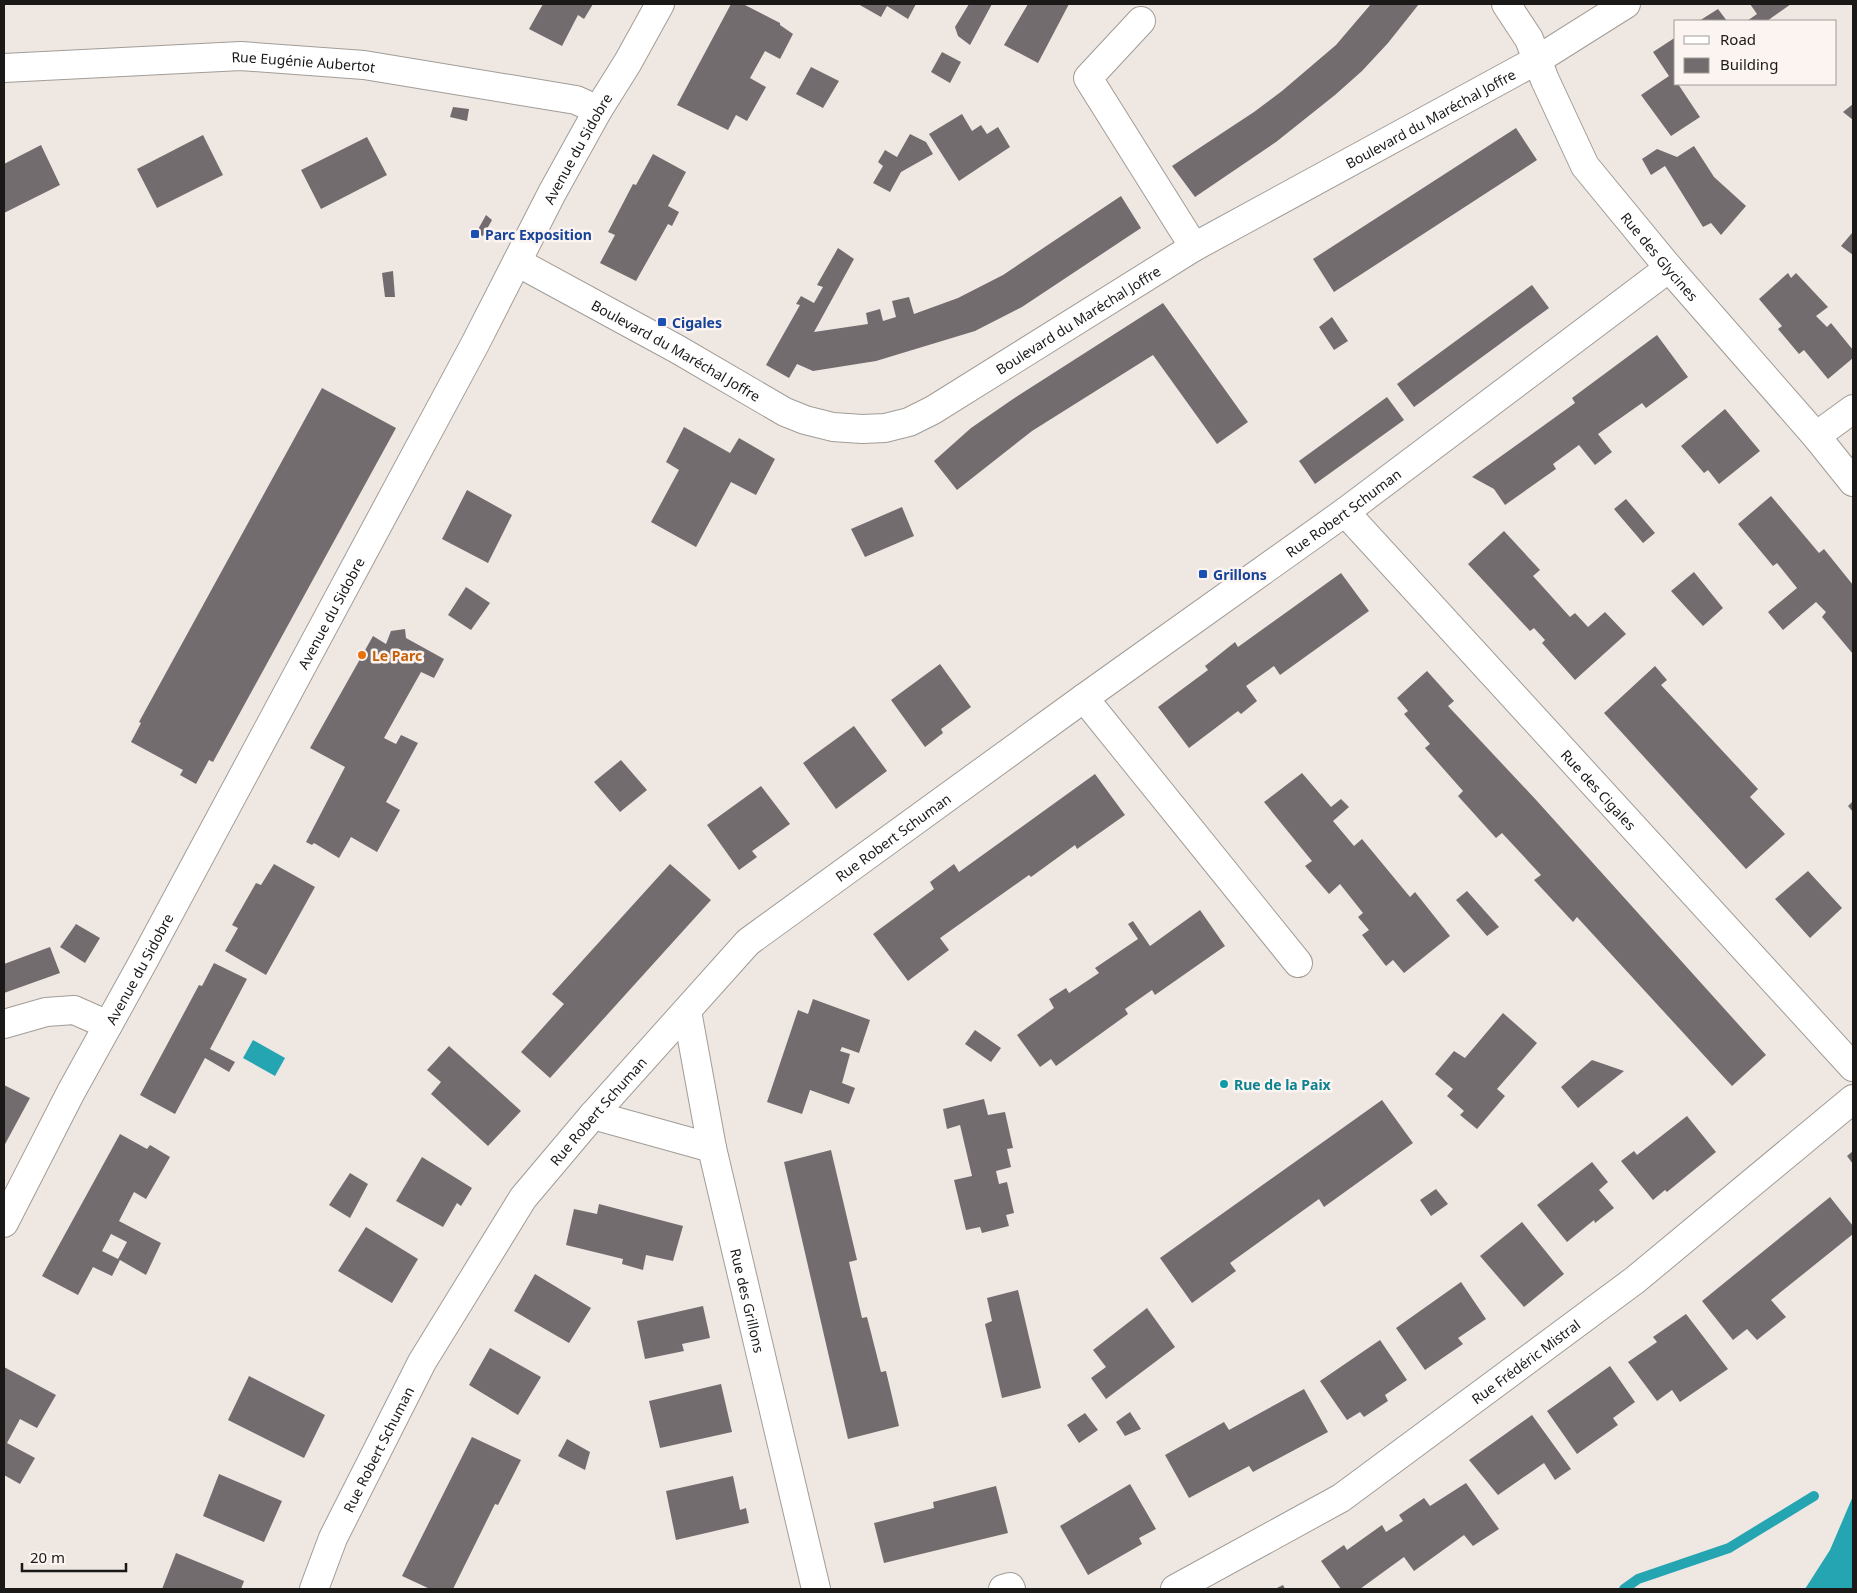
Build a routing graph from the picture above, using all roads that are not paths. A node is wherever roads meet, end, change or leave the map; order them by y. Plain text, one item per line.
1 (660, 4) edge
2 (1506, 4) edge
3 (1626, 4) edge
4 (1141, 21) dead end
5 (1537, 60) junction
6 (4, 68) edge
7 (598, 110) junction
8 (1194, 247) junction
9 (517, 262) junction
10 (1669, 268) junction
11 (1853, 409) edge
12 (1816, 436) junction
13 (1853, 482) edge
14 (1345, 512) junction
15 (1084, 698) junction
16 (1298, 964) dead end
17 (687, 1011) junction
18 (4, 1024) edge
19 (108, 1026) junction
20 (1853, 1066) edge
21 (1853, 1100) edge
22 (593, 1115) junction
23 (712, 1148) junction
24 (4, 1223) edge
25 (314, 1589) edge
26 (816, 1589) edge
27 (1003, 1589) edge
28 (1012, 1589) edge
29 (1175, 1589) edge

1 - 7 street, Avenue du Sidobre
2 - 5 street, Rue des Glycines
3 - 5 street, Boulevard du Maréchal Joffre
4 - 8 street
5 - 8 street, Boulevard du Maréchal Joffre
5 - 10 street, Rue des Glycines
6 - 7 street, Rue Eugénie Aubertot
7 - 9 street, Avenue du Sidobre
8 - 9 street, Boulevard du Maréchal Joffre
9 - 19 street, Avenue du Sidobre
10 - 12 street, Rue des Glycines
10 - 14 street, Rue Robert Schuman
11 - 12 street
12 - 13 street, Rue des Glycines
14 - 15 street, Rue Robert Schuman
14 - 20 street, Rue des Cigales
15 - 16 street
15 - 17 street, Rue Robert Schuman
17 - 22 street, Rue Robert Schuman
17 - 23 street, Rue des Grillons
18 - 19 street
19 - 24 street, Avenue du Sidobre
21 - 29 street, Rue Frédéric Mistral
22 - 23 street
22 - 25 street, Rue Robert Schuman
23 - 26 street, Rue des Grillons
27 - 28 street

